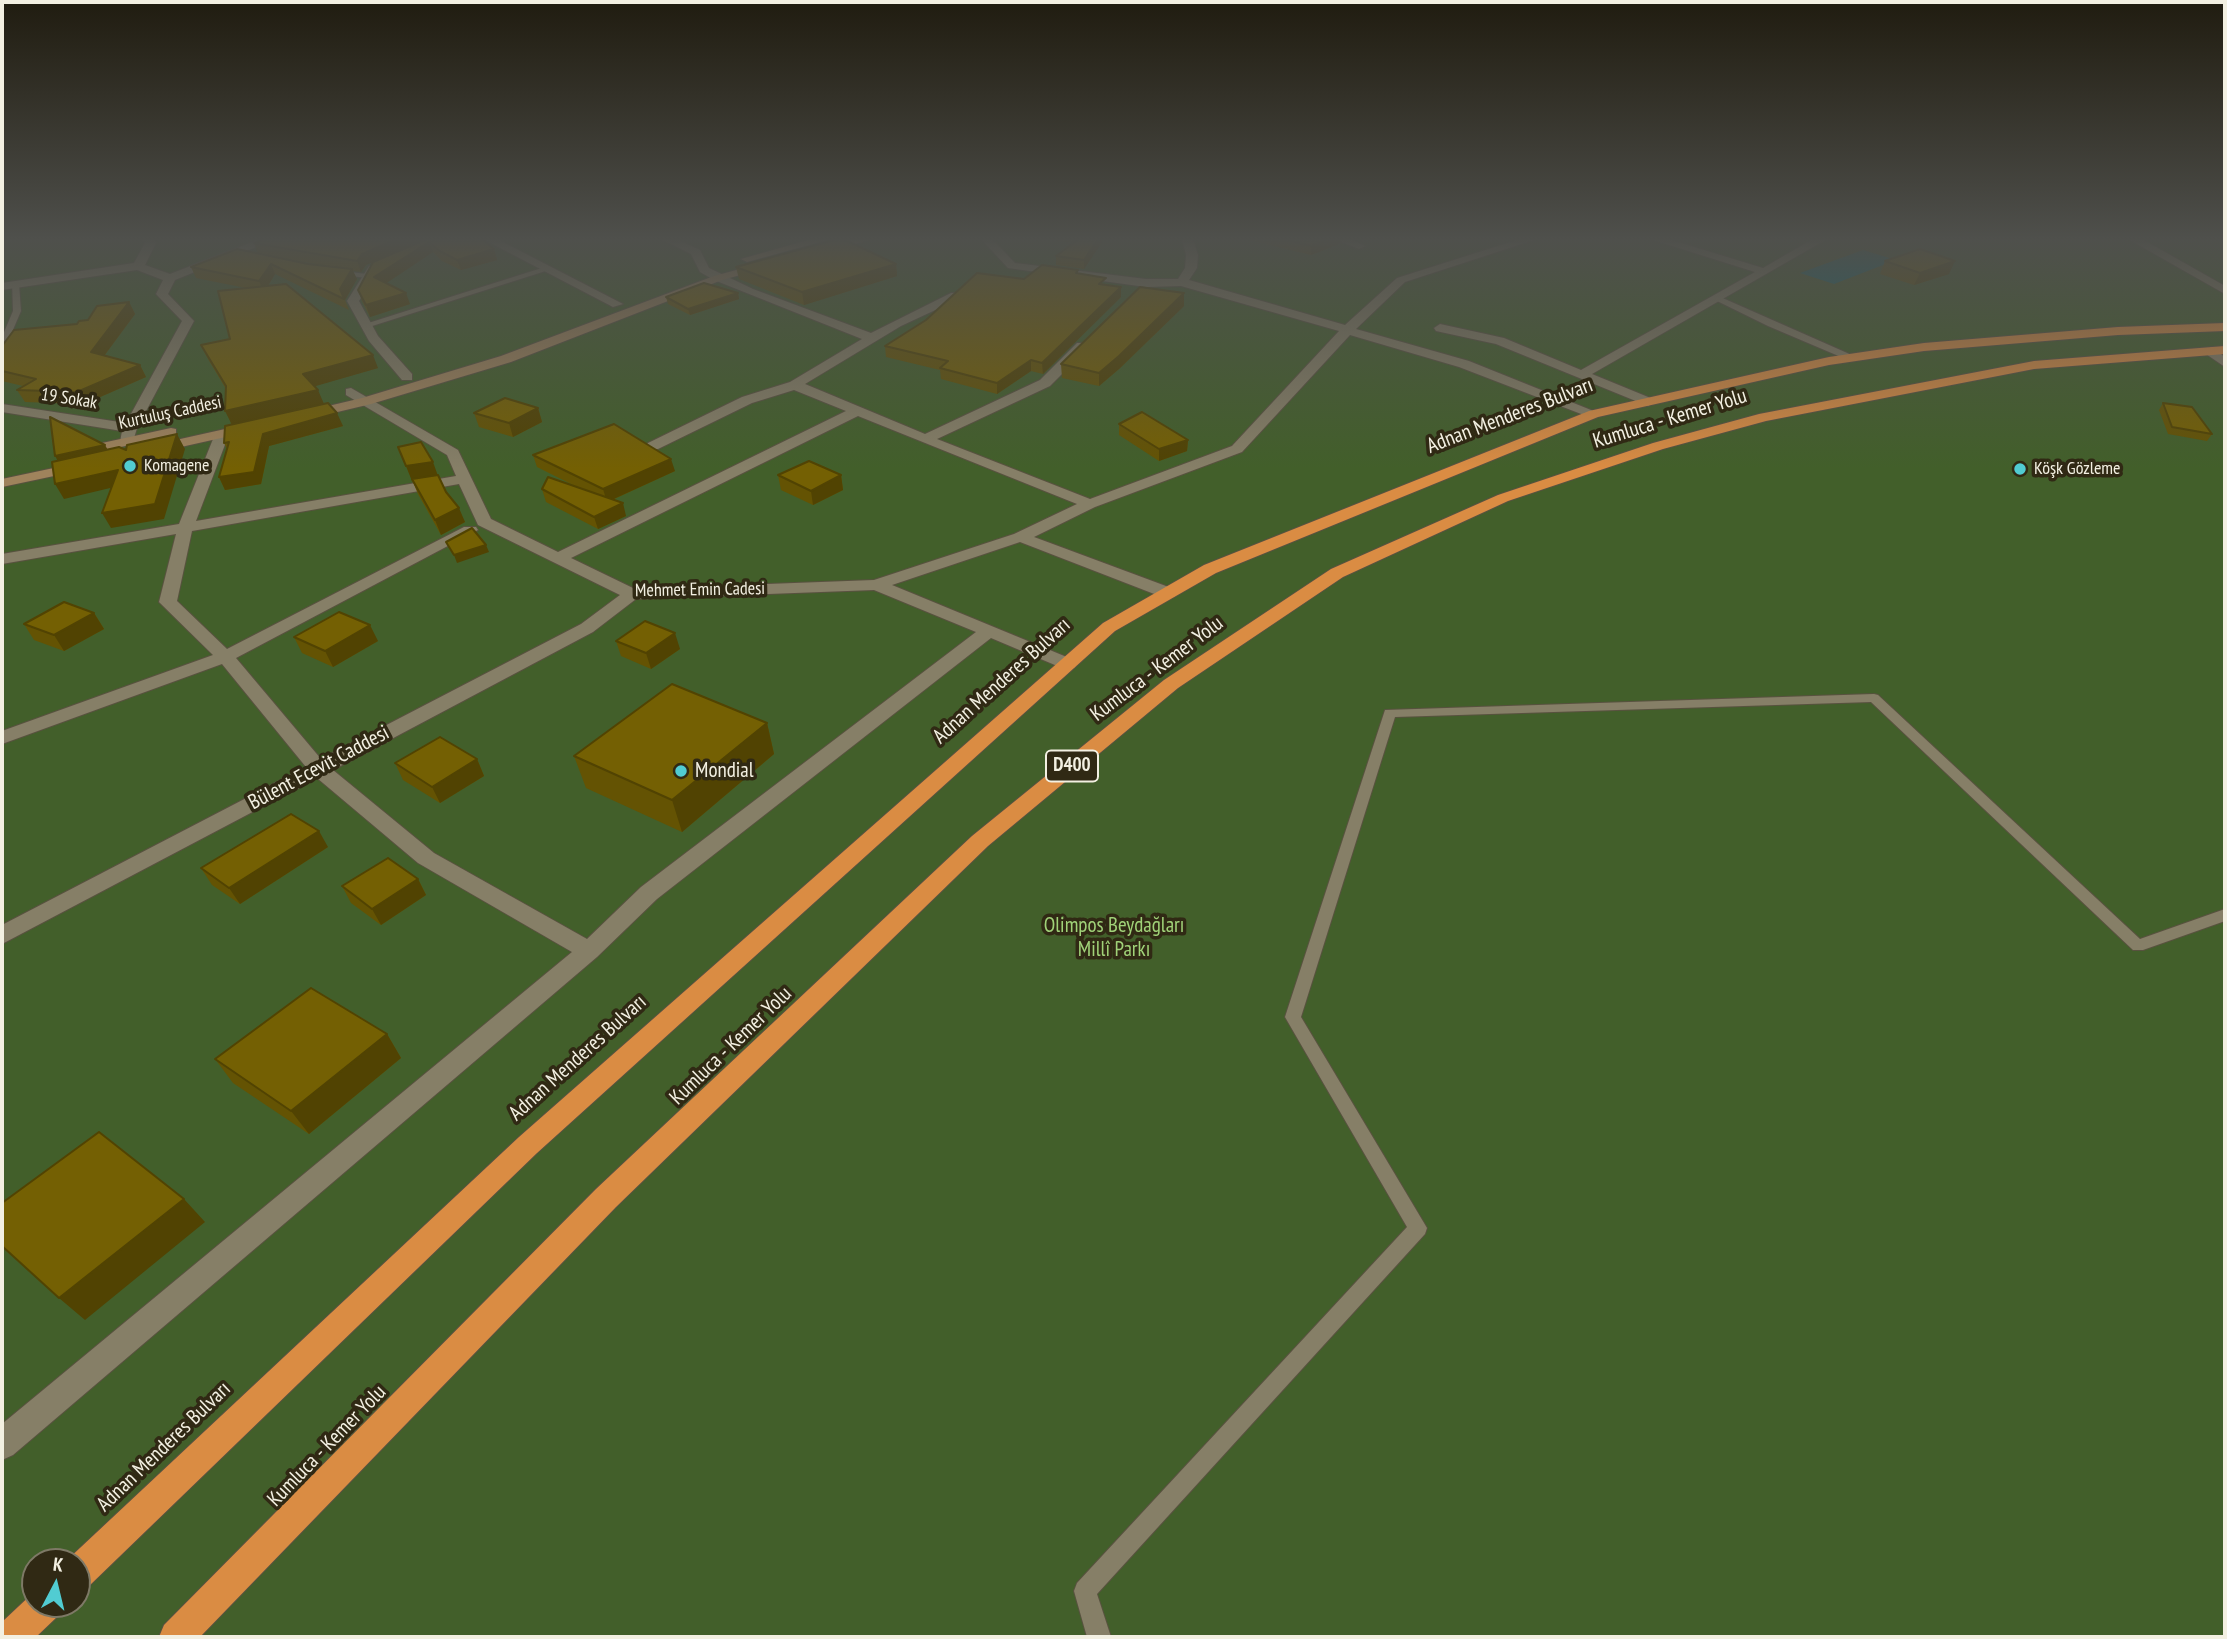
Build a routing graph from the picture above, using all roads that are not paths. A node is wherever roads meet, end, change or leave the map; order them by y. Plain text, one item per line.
1 (15, 315) edge
2 (183, 315) edge
3 (361, 315) edge
4 (397, 315) edge
5 (584, 315) edge
6 (620, 315) edge
7 (812, 315) edge
8 (913, 315) edge
9 (1302, 315) edge
10 (1363, 315) edge
11 (1687, 315) edge
12 (1754, 315) edge
13 (366, 325) junction
14 (2225, 327) edge
15 (1440, 328) dead end
16 (1346, 331) junction
17 (872, 338) junction
18 (1091, 338) edge
19 (2, 346) edge
20 (2220, 355) edge
21 (1851, 358) junction
22 (1583, 374) junction
23 (407, 377) junction
24 (794, 385) junction
25 (351, 392) junction
26 (366, 401) junction
27 (1648, 402) junction
28 (2, 408) edge
29 (856, 412) junction
30 (1594, 414) junction
31 (222, 434) junction
32 (129, 435) junction
33 (925, 439) junction
34 (653, 446) edge
35 (2, 469) edge
36 (464, 479) junction
37 (2, 484) edge
38 (1090, 504) junction
39 (484, 522) junction
40 (186, 528) junction
41 (1020, 537) junction
42 (558, 558) junction
43 (2, 559) edge
44 (876, 585) junction
45 (1168, 593) junction
46 (632, 594) junction
47 (989, 631) junction
48 (225, 657) junction
49 (1068, 664) junction
50 (2, 738) edge
51 (320, 769) junction
52 (2225, 915) edge
53 (2, 934) edge
54 (589, 951) junction
55 (2, 1444) edge
56 (91, 1561) edge
57 (31, 1618) edge
58 (11, 1637) edge
59 (176, 1637) edge
60 (1099, 1637) edge

1 - 19 lane
2 - 32 street
3 - 13 street
4 - 13 lane
5 - 23 street
6 - 26 street
7 - 17 street
8 - 17 street
9 - 16 street
10 - 16 street
11 - 22 street
12 - 21 lane
13 - 23 street
14 - 21 highway, Adnan Menderes Bulvarı
15 - 22 street
16 - 30 street
16 - 38 street
17 - 24 street
18 - 33 street
20 - 59 highway, Kumluca - Kemer Yolu / D400
21 - 27 highway, Adnan Menderes Bulvarı
22 - 27 street
23 - 25 street
24 - 29 street
24 - 34 street
25 - 26 street
25 - 26 street
26 - 36 street
27 - 30 highway, Adnan Menderes Bulvarı
28 - 32 street, 19 Sokak
29 - 33 street
29 - 42 street
30 - 45 highway, Adnan Menderes Bulvarı
31 - 32 street, Kurtuluş Caddesi
31 - 37 street, Kurtuluş Caddesi
31 - 40 street
32 - 35 street, Kurtuluş Caddesi
33 - 38 street
36 - 39 street
36 - 40 street
38 - 41 street
39 - 42 street, Mehmet Emin Cadesi
39 - 48 street
40 - 43 street
40 - 48 street
41 - 44 street
41 - 45 street
42 - 46 street, Mehmet Emin Cadesi
44 - 46 street, Mehmet Emin Cadesi
44 - 47 street, Mehmet Emin Cadesi
45 - 49 highway, Adnan Menderes Bulvarı
46 - 51 street, Bülent Ecevit Caddesi
47 - 49 street, Mehmet Emin Cadesi
47 - 54 street
48 - 50 street
48 - 51 street
49 - 56 highway, Adnan Menderes Bulvarı
51 - 53 street, Bülent Ecevit Caddesi
51 - 54 street
52 - 60 lane
54 - 55 street
57 - 58 highway

